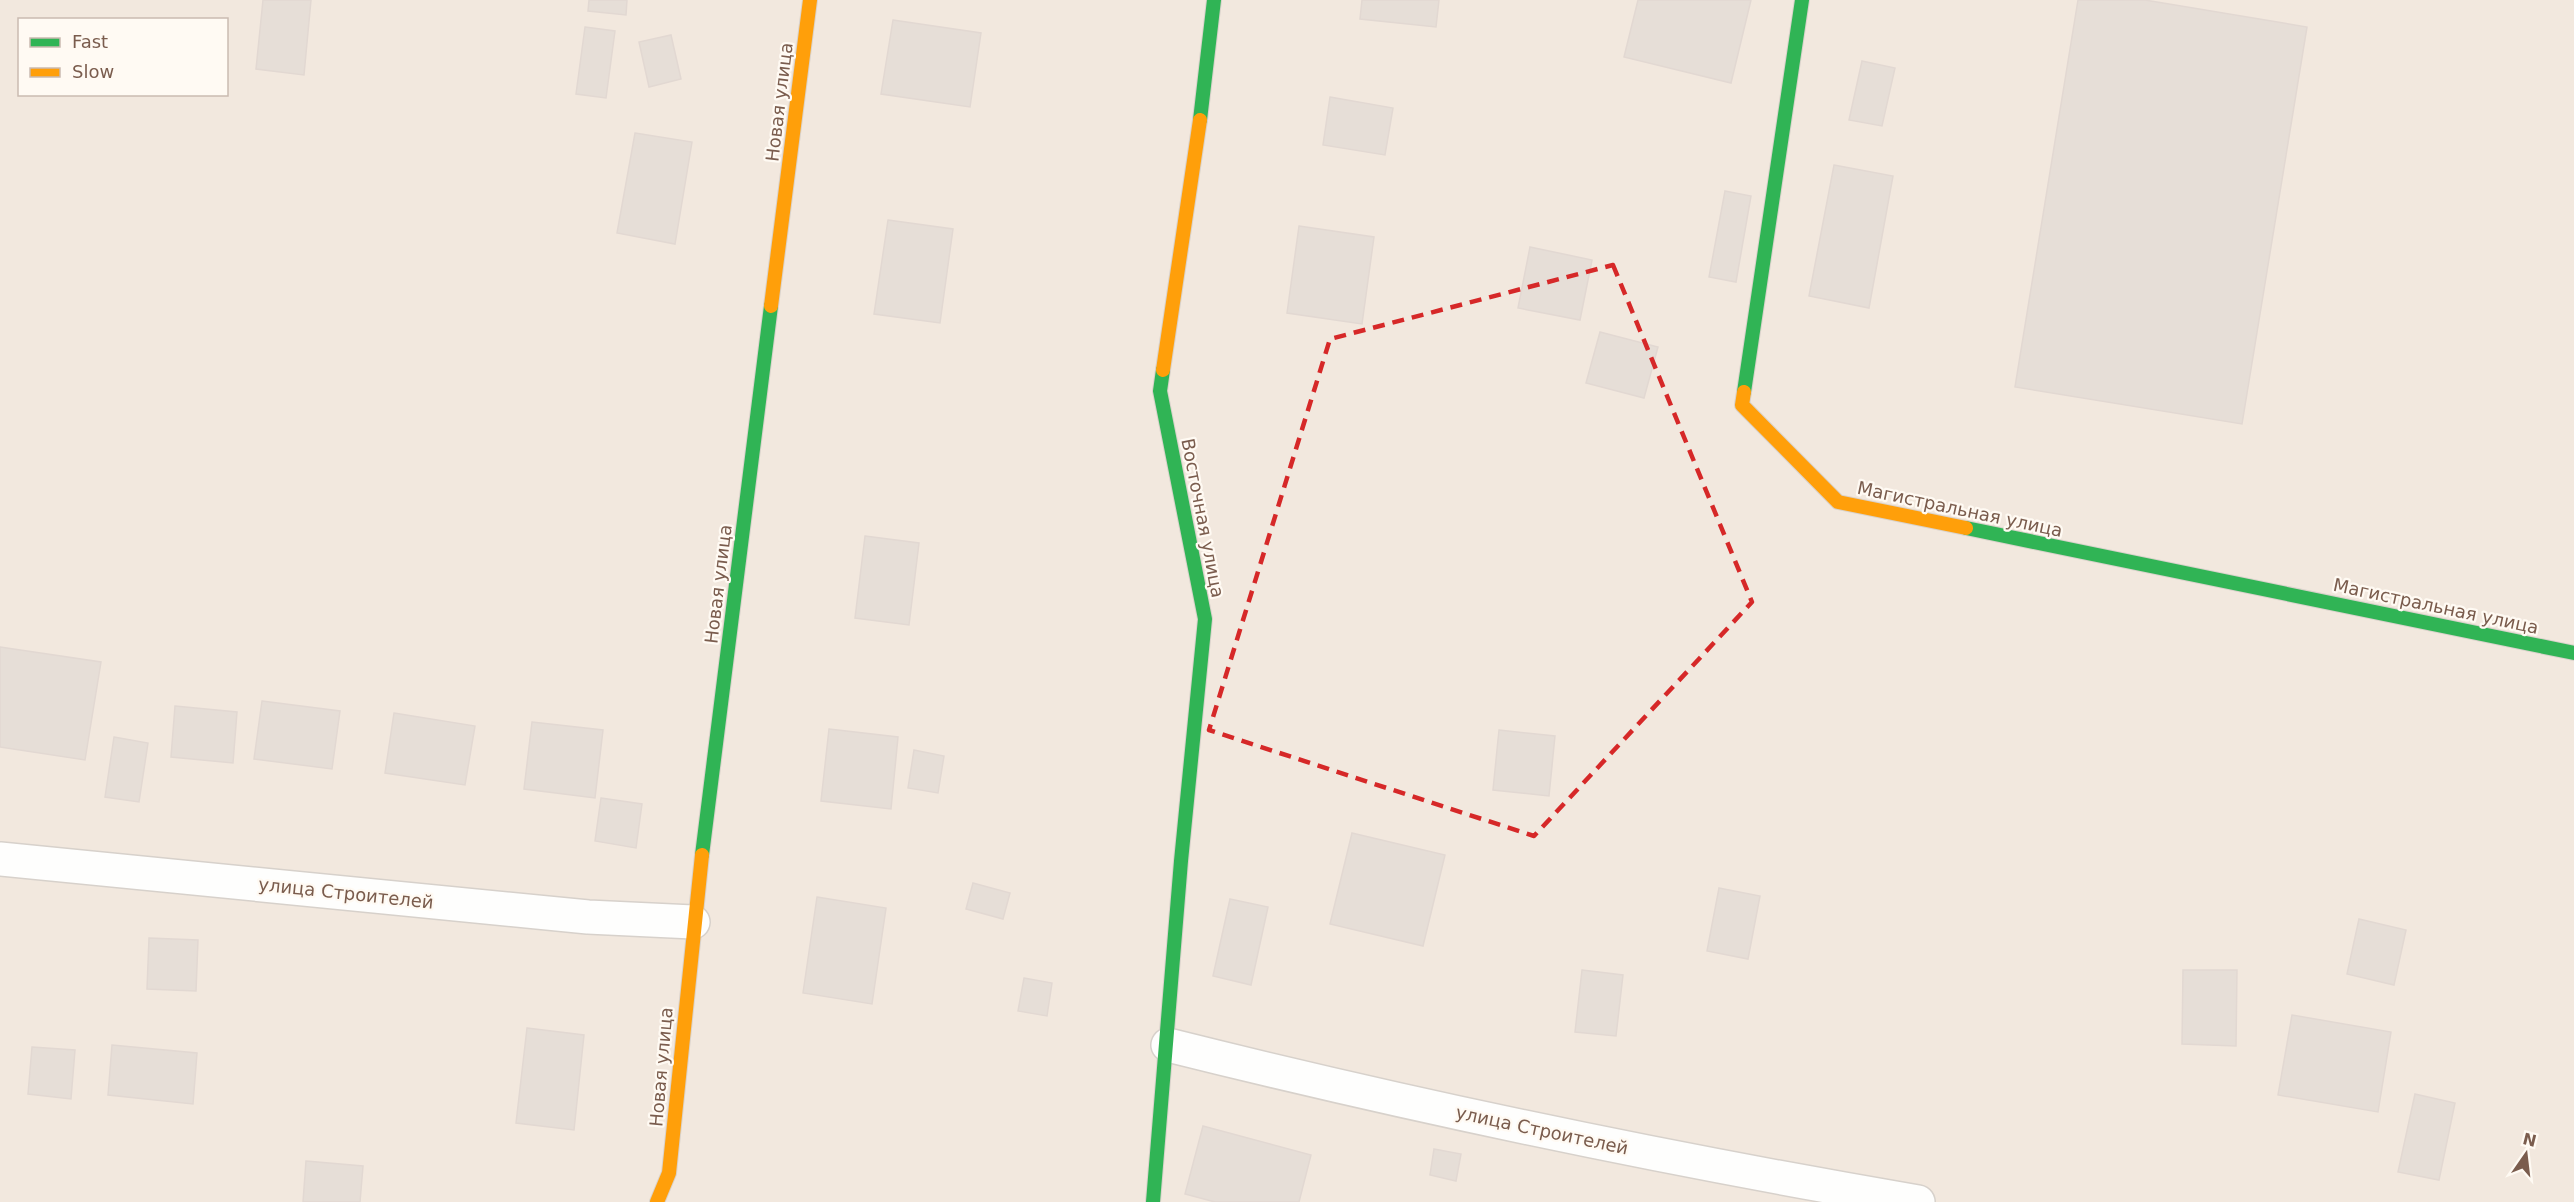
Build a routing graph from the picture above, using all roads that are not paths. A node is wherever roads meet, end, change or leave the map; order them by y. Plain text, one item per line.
1 (810, 0) edge
2 (1214, 0) edge
3 (1802, 0) edge
4 (2574, 653) edge
5 (0, 859) edge
6 (693, 922) junction
7 (1168, 1045) junction
8 (657, 1202) edge
9 (1153, 1202) edge
10 (1918, 1202) edge

1 - 6 street, Новая улица
2 - 7 street, Восточная улица
3 - 4 street, Магистральная улица
5 - 6 street, улица Строителей
6 - 8 street, Новая улица
7 - 9 street, Восточная улица
7 - 10 street, улица Строителей

